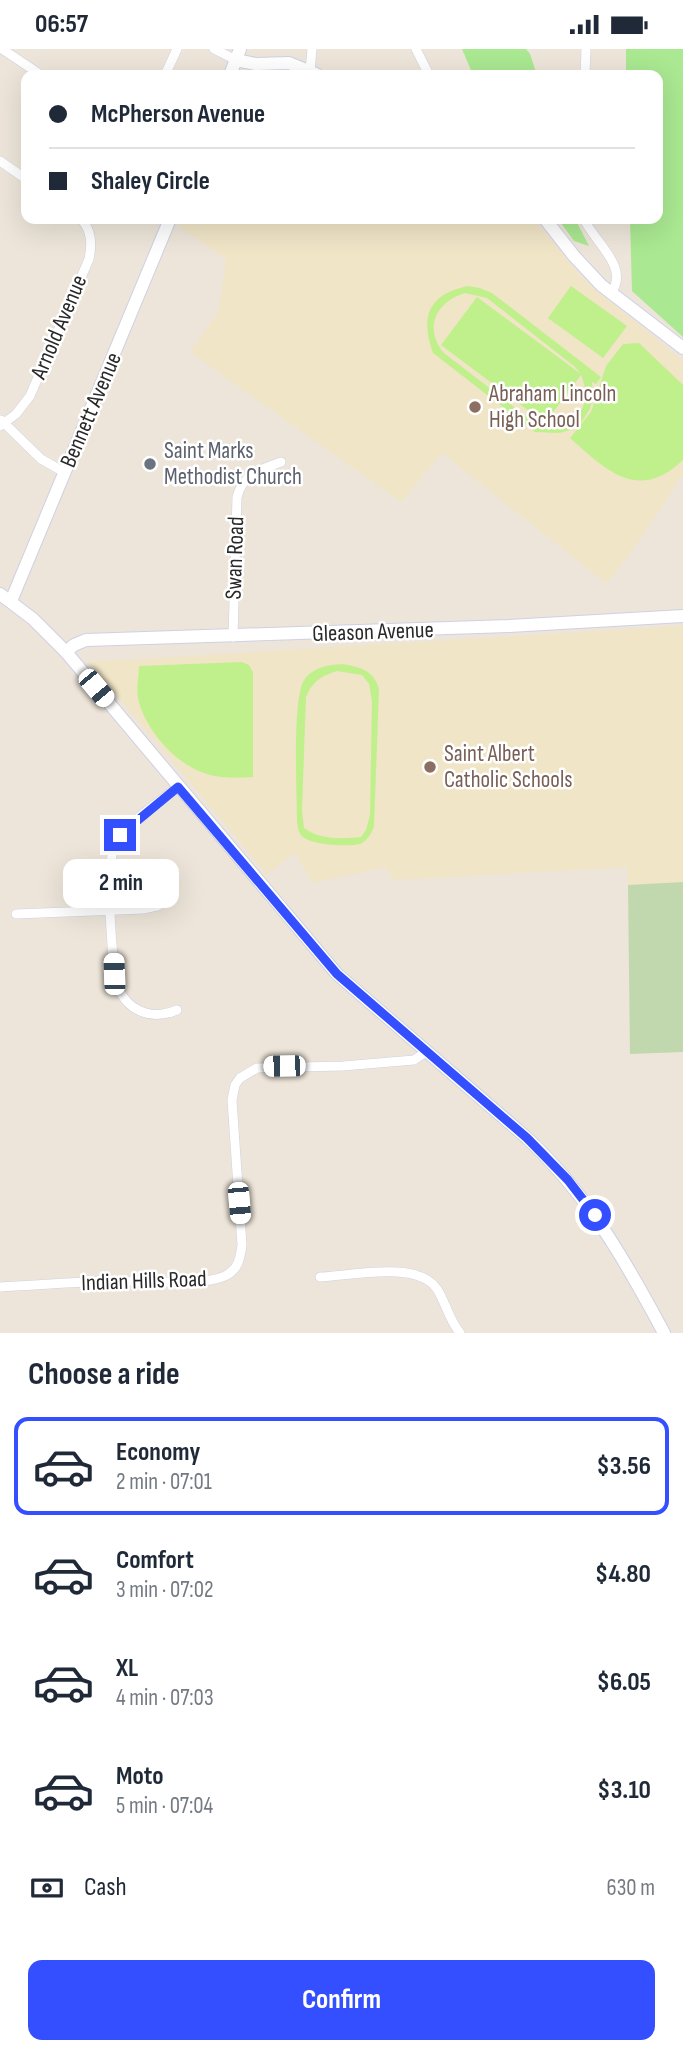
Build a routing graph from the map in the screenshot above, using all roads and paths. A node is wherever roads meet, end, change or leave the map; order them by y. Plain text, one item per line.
1 (2, 49) edge
2 (177, 49) edge
3 (214, 49) edge
4 (312, 49) edge
5 (416, 49) edge
6 (586, 49) edge
7 (238, 55) edge
8 (34, 70) edge
9 (167, 70) edge
10 (308, 70) edge
11 (314, 70) edge
12 (426, 70) edge
13 (585, 70) edge
14 (0, 160) edge
15 (21, 175) edge
16 (84, 224) edge
17 (168, 224) edge
18 (549, 224) edge
19 (587, 224) edge
20 (611, 293) junction
21 (683, 348) edge
22 (1, 423) edge
23 (282, 462) dead end
24 (64, 471) junction
25 (6, 597) edge
26 (683, 617) edge
27 (233, 636) junction
28 (66, 652) junction
29 (178, 787) junction
30 (172, 898) dead end
31 (111, 910) junction
32 (16, 914) dead end
33 (177, 1010) dead end
34 (426, 1052) junction
35 (320, 1277) dead end
36 (0, 1287) edge
37 (460, 1333) edge
38 (664, 1333) edge

1 - 8 street
2 - 9 street
3 - 7 street
4 - 11 street
5 - 12 street
6 - 13 street
7 - 10 main road
14 - 15 street
16 - 22 street, Arnold Avenue
17 - 24 main road, Bennett Avenue
18 - 20 main road
19 - 20 street
20 - 21 main road
22 - 24 street
23 - 27 street, Swan Road
24 - 25 main road, Bennett Avenue
25 - 28 main road
26 - 27 main road, Gleason Avenue
27 - 28 main road, Gleason Avenue
28 - 29 main road
29 - 31 street
29 - 34 main road
30 - 31 street
31 - 32 street
31 - 33 street
34 - 36 street, Indian Hills Road
34 - 38 main road
35 - 37 street

